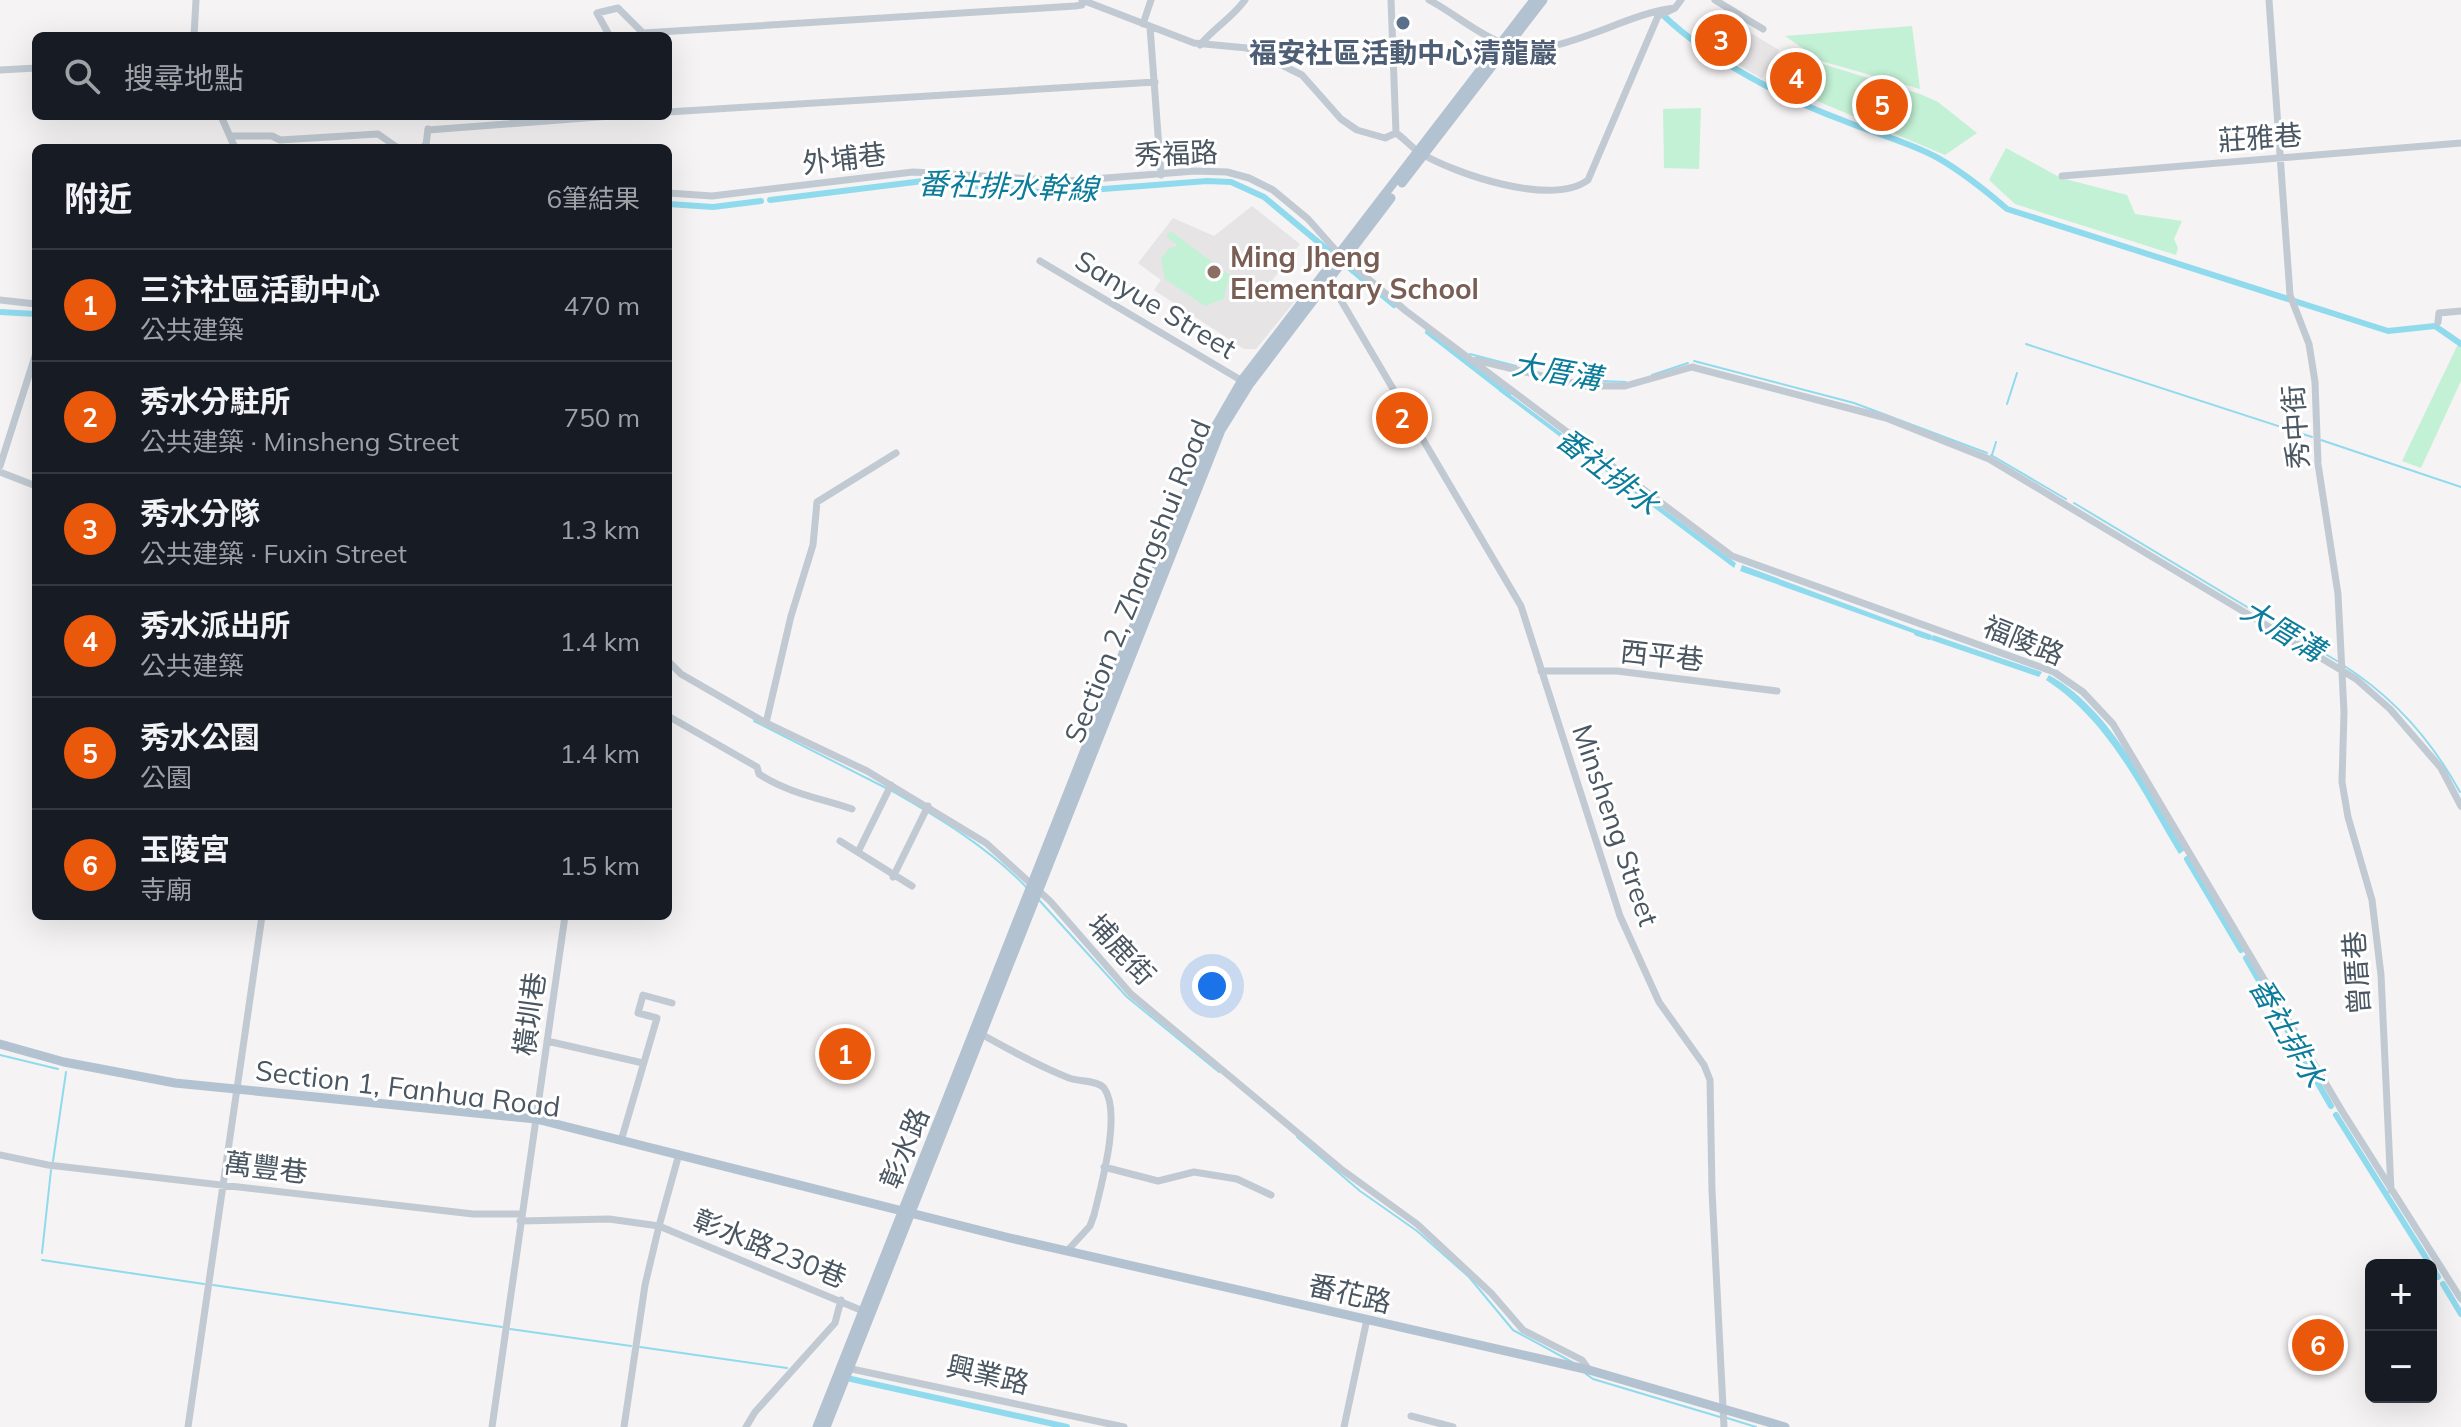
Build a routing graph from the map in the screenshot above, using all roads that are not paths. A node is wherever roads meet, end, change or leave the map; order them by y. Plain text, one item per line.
1 (196, 0) edge
2 (1082, 0) edge
3 (1151, 0) edge
4 (1245, 0) edge
5 (1391, 0) edge
6 (1429, 0) edge
7 (1534, 0) edge
8 (1543, 0) edge
9 (1681, 0) edge
10 (1715, 0) edge
11 (2269, 0) edge
12 (1675, 8) junction
13 (1147, 25) junction
14 (1763, 29) dead end
15 (194, 32) edge
16 (607, 32) edge
17 (642, 32) edge
18 (659, 32) edge
19 (1505, 44) junction
20 (1200, 45) junction
21 (32, 68) edge
22 (0, 70) edge
23 (1155, 82) junction
24 (672, 112) edge
25 (223, 120) edge
26 (559, 120) edge
27 (1396, 133) junction
28 (231, 136) junction
29 (2461, 143) edge
30 (234, 144) edge
31 (392, 144) edge
32 (426, 144) edge
33 (1420, 153) junction
34 (2279, 158) junction
35 (1161, 175) junction
36 (2062, 176) dead end
37 (1025, 179) joint
38 (672, 193) edge
39 (1340, 260) junction
40 (1040, 261) dead end
41 (1328, 276) junction
42 (0, 300) edge
43 (32, 304) edge
44 (2461, 311) edge
45 (2438, 322) dead end
46 (1470, 359) junction
47 (32, 366) edge
48 (1246, 383) junction
49 (896, 453) dead end
50 (0, 469) edge
51 (32, 484) edge
52 (1740, 561) junction
53 (1736, 572) dead end
54 (672, 665) edge
55 (2343, 669) junction
56 (1541, 671) junction
57 (1777, 691) dead end
58 (672, 718) edge
59 (766, 723) junction
60 (2341, 756) joint
61 (891, 785) junction
62 (928, 806) junction
63 (2461, 806) edge
64 (852, 809) dead end
65 (840, 841) dead end
66 (858, 852) junction
67 (893, 877) junction
68 (912, 886) dead end
69 (1034, 888) junction
70 (261, 920) edge
71 (564, 920) edge
72 (672, 1003) dead end
73 (981, 1034) junction
74 (547, 1041) junction
75 (0, 1044) edge
76 (643, 1063) junction
77 (236, 1090) junction
78 (536, 1119) junction
79 (621, 1141) junction
80 (679, 1154) junction
81 (0, 1155) edge
82 (1104, 1167) junction
83 (222, 1184) junction
84 (2391, 1190) junction
85 (1271, 1195) dead end
86 (906, 1213) junction
87 (521, 1217) junction
88 (659, 1226) junction
89 (1067, 1251) junction
90 (2461, 1299) edge
91 (841, 1300) junction
92 (863, 1311) junction
93 (1367, 1319) junction
94 (846, 1368) junction
95 (1589, 1370) junction
96 (1723, 1409) junction
97 (1411, 1416) dead end
98 (188, 1427) edge
99 (492, 1427) edge
100 (624, 1427) edge
101 (746, 1427) edge
102 (817, 1427) edge
103 (826, 1427) edge
104 (1124, 1427) edge
105 (1344, 1427) edge
106 (1453, 1427) edge
107 (1724, 1427) edge
108 (1785, 1427) edge

1 - 15 street
2 - 13 street
2 - 18 street
3 - 13 street
4 - 20 street
5 - 27 street
6 - 19 street
7 - 19 main road, Section 2, Zhangshui Road
8 - 19 main road, Section 2, Zhangshui Road
9 - 12 street
10 - 14 street
11 - 34 street, 秀中街
12 - 19 street
12 - 33 street
13 - 20 street
13 - 23 street
16 - 17 street
19 - 33 main road, Section 2, Zhangshui Road
20 - 27 street
21 - 22 street
23 - 24 street
23 - 35 street
25 - 28 street
26 - 32 street
27 - 33 street
28 - 30 street
28 - 31 street
29 - 34 street, 莊雅巷
33 - 39 main road, Section 2, Zhangshui Road
34 - 36 street, 莊雅巷
34 - 55 street, 秀中街
35 - 37 street, 秀福路
35 - 39 street, 秀福路
37 - 38 street, 外埔巷
39 - 41 main road, Section 2, Zhangshui Road
39 - 46 street, 福陵路
40 - 48 street, Sanyue Street
41 - 48 main road, Section 2, Zhangshui Road
41 - 56 street, Minsheng Street
42 - 43 street
44 - 45 street
46 - 52 street, 福陵路
46 - 55 street
47 - 50 street
48 - 69 main road, Section 2, Zhangshui Road
49 - 59 street
50 - 51 street
52 - 53 street
52 - 84 street, 福陵路
54 - 59 street, 埔鹿街
55 - 60 street, 秀中街
55 - 63 street
56 - 57 street, 西平巷
56 - 96 street, Minsheng Street
58 - 64 street
59 - 61 street, 埔鹿街
60 - 84 street, 曾厝巷
61 - 62 street, 埔鹿街
61 - 66 street
62 - 67 street
62 - 69 street, 埔鹿街
65 - 66 street
66 - 67 street
67 - 68 street
69 - 73 main road, 彰水路
69 - 86 main road, 彰水路
69 - 95 street, 埔鹿街
70 - 77 street
71 - 74 street, 橫圳巷
72 - 76 street
73 - 82 street
73 - 86 main road, 彰水路
74 - 76 street
74 - 78 street, 橫圳巷
75 - 77 main road, Section 1, Fanhua Road
76 - 79 street
77 - 78 main road, Section 1, Fanhua Road
77 - 83 street
78 - 79 main road, Section 1, Fanhua Road
78 - 87 street, 橫圳巷
79 - 80 main road, Section 1, Fanhua Road
80 - 86 main road, Section 1, Fanhua Road
80 - 88 street
81 - 83 street, 萬豐巷
82 - 85 street
82 - 89 street
83 - 87 street, 萬豐巷
83 - 98 street
84 - 90 street, 福陵路
86 - 89 main road, 番花路
86 - 92 main road, 彰水路
86 - 94 main road, 彰水路
87 - 88 street, 萬豐巷
87 - 99 street
88 - 91 street, 彰水路230巷
88 - 100 street
89 - 93 main road, 番花路
91 - 92 street, 彰水路230巷
91 - 101 street
92 - 94 main road, 彰水路
93 - 95 main road, 番花路
93 - 105 street
94 - 102 main road, 彰水路
94 - 103 main road, 彰水路
94 - 104 street, 興業路
95 - 96 main road, 番花路
96 - 107 street, Minsheng Street
96 - 108 main road, 番花路
97 - 106 street

